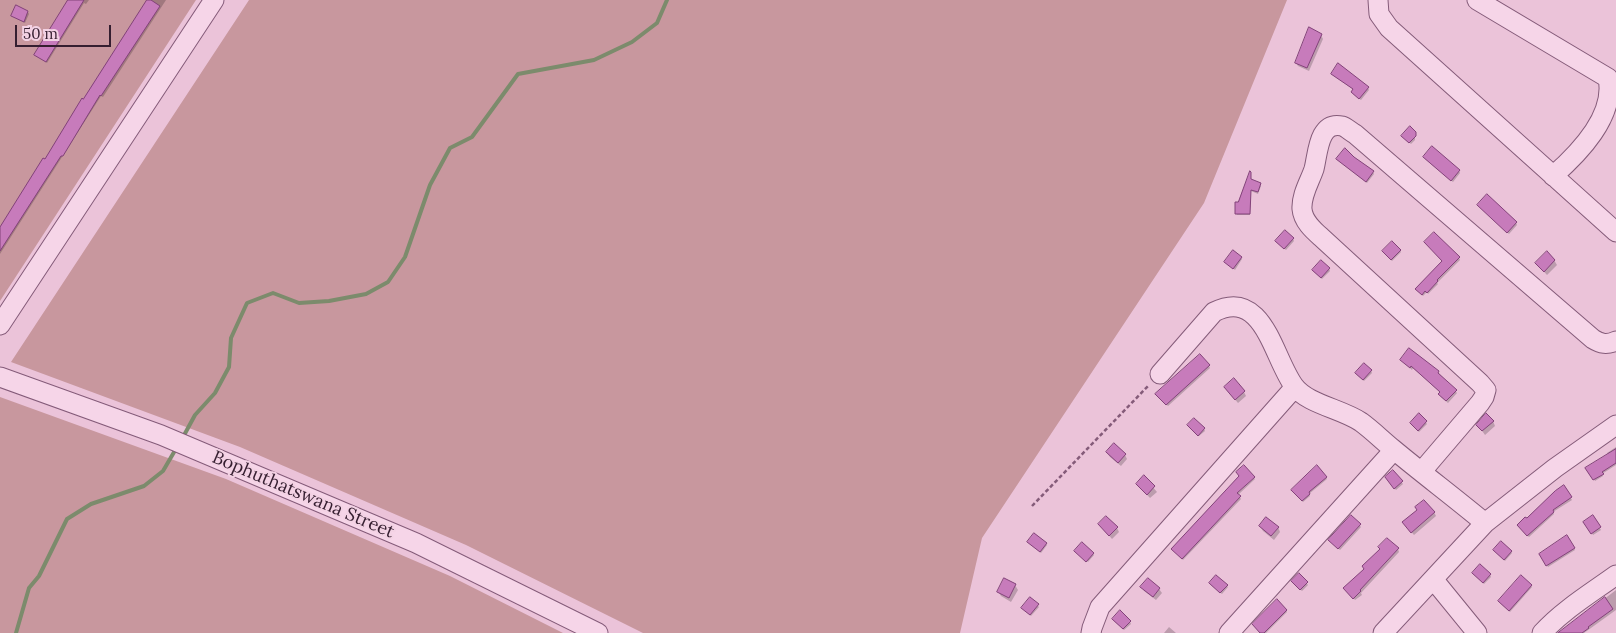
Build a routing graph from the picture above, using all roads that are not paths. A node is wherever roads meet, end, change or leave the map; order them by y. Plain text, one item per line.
1 (214, 0) edge
2 (1378, 0) edge
3 (1477, 0) edge
4 (1553, 176) junction
5 (1616, 232) edge
6 (0, 325) edge
7 (1616, 341) edge
8 (1160, 374) road end
9 (0, 377) edge
10 (1295, 388) junction
11 (1616, 425) edge
12 (1394, 450) junction
13 (1422, 471) junction
14 (1485, 524) junction
15 (1616, 575) edge
16 (1433, 579) junction
17 (598, 633) edge
18 (1091, 633) edge
19 (1229, 633) edge
20 (1383, 633) edge
21 (1477, 633) edge
22 (1542, 633) edge

1 - 6 street
2 - 4 street
3 - 4 street
4 - 5 street
7 - 13 street
8 - 10 street
9 - 17 street, Bophuthatswana Street
10 - 12 street
10 - 18 street
11 - 14 street
12 - 13 street
12 - 19 street
13 - 14 street
14 - 16 street
15 - 22 street
16 - 20 street
16 - 21 street

